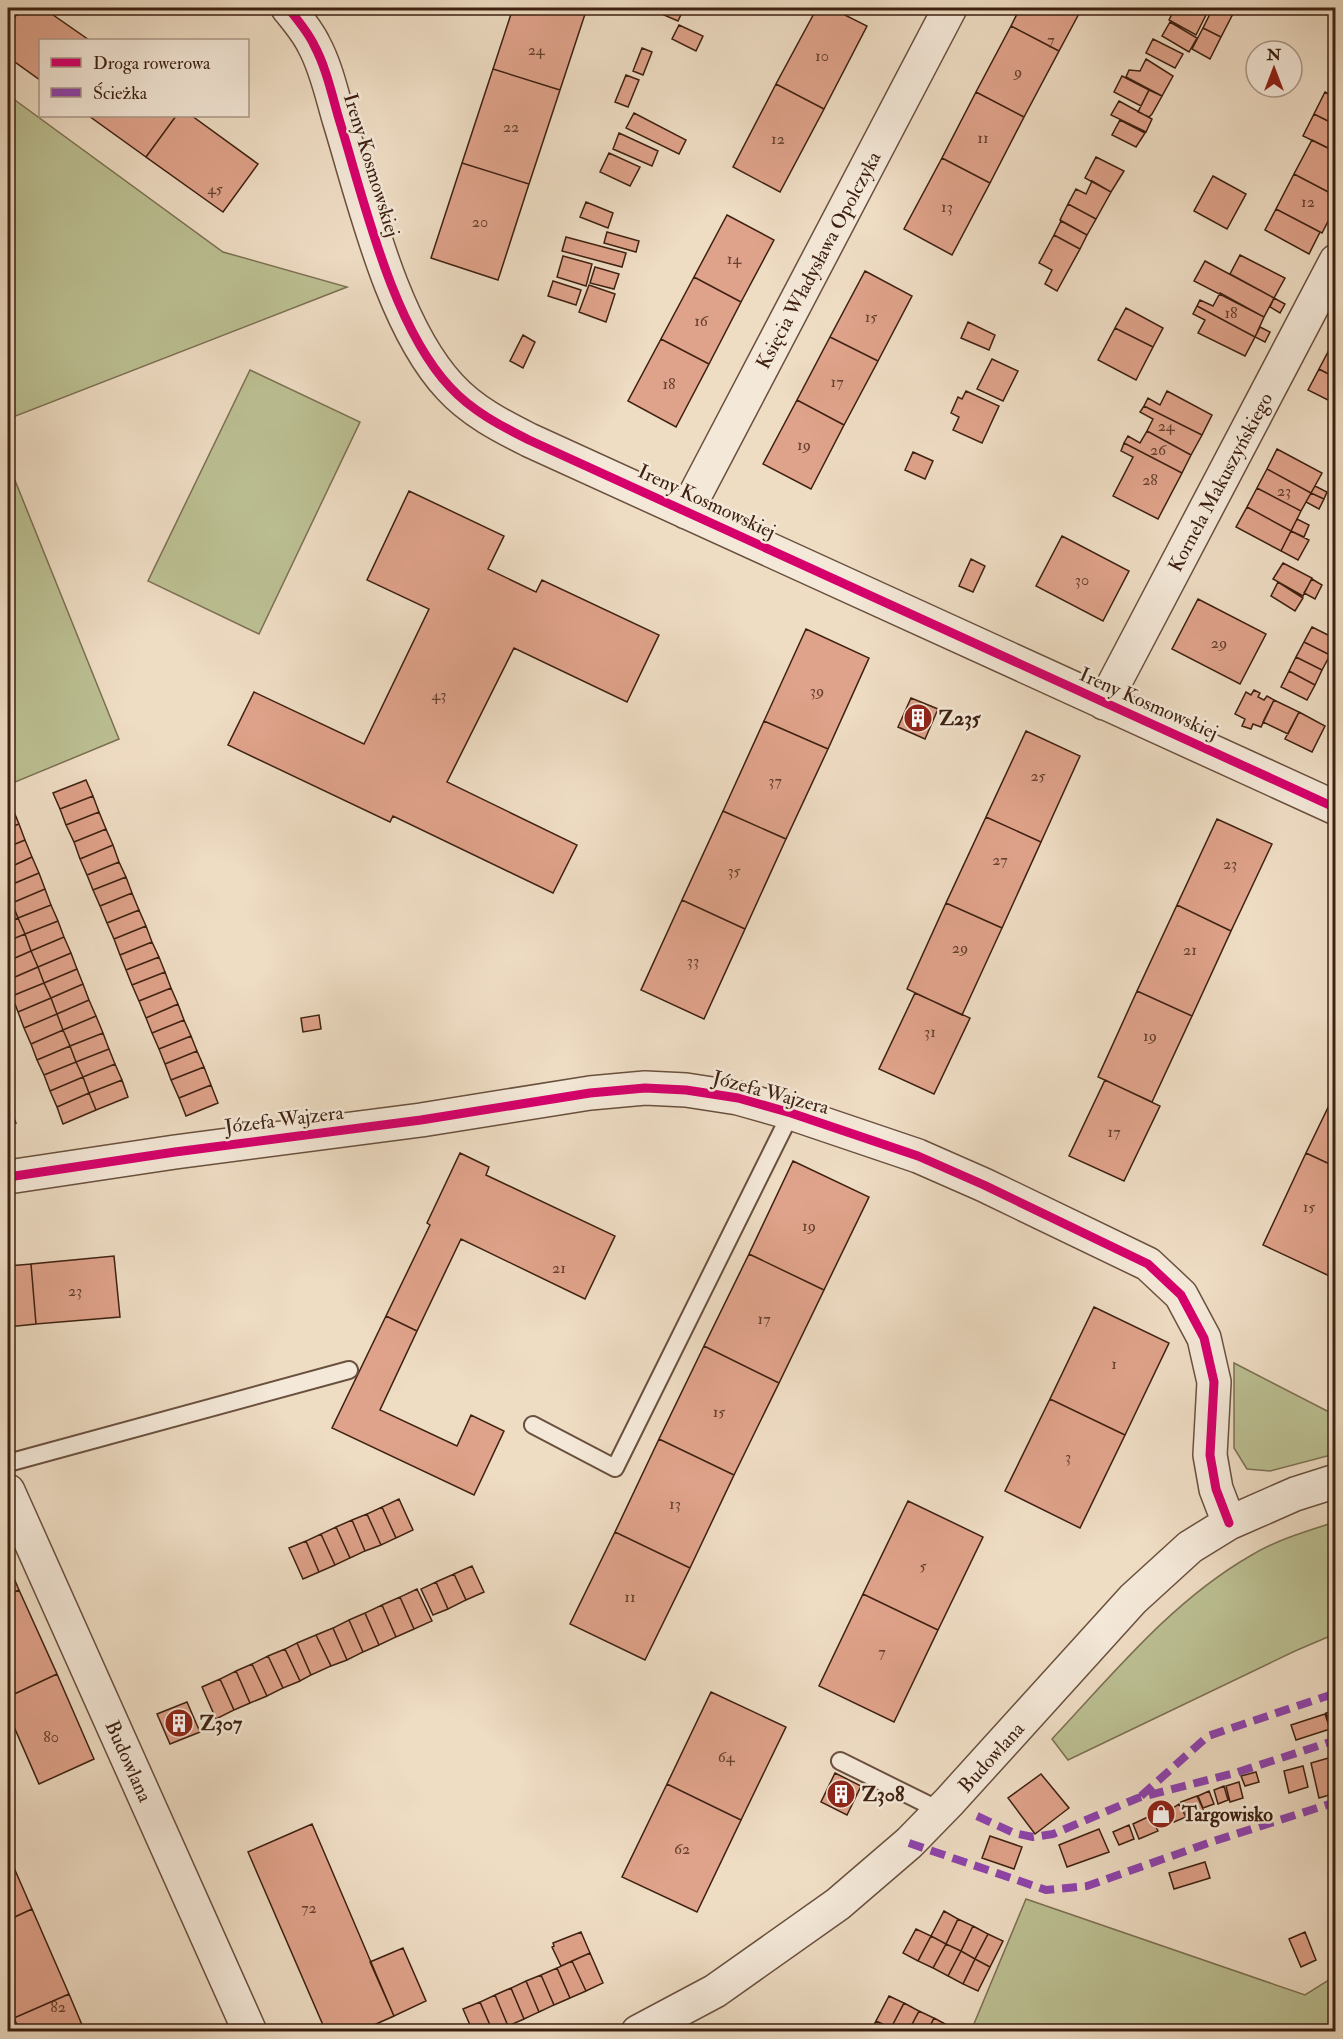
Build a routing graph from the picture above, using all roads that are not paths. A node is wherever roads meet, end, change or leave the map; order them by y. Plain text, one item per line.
1 (288, 8) edge
2 (950, 8) edge
3 (1335, 261) edge
4 (686, 512) junction
5 (1104, 703) junction
6 (1335, 808) edge
7 (791, 1113) junction
8 (8, 1177) edge
9 (350, 1370) dead end
10 (534, 1425) dead end
11 (8, 1462) edge
12 (1335, 1480) edge
13 (8, 1491) edge
14 (1229, 1523) junction
15 (840, 1761) dead end
16 (940, 1811) junction
17 (250, 2031) edge
18 (638, 2031) edge

1 - 4 street, Ireny Kosmowskiej
2 - 4 street, Księcia Władysława Opolczyka
3 - 5 street, Kornela Makuszyńskiego
4 - 5 street, Ireny Kosmowskiej
5 - 6 street, Ireny Kosmowskiej
7 - 8 street, Józefa Wajzera
7 - 10 lane
7 - 14 street, Józefa Wajzera
9 - 11 lane
12 - 14 street, Budowlana
13 - 17 street, Budowlana
14 - 16 street, Budowlana
15 - 16 lane
16 - 18 street, Budowlana

